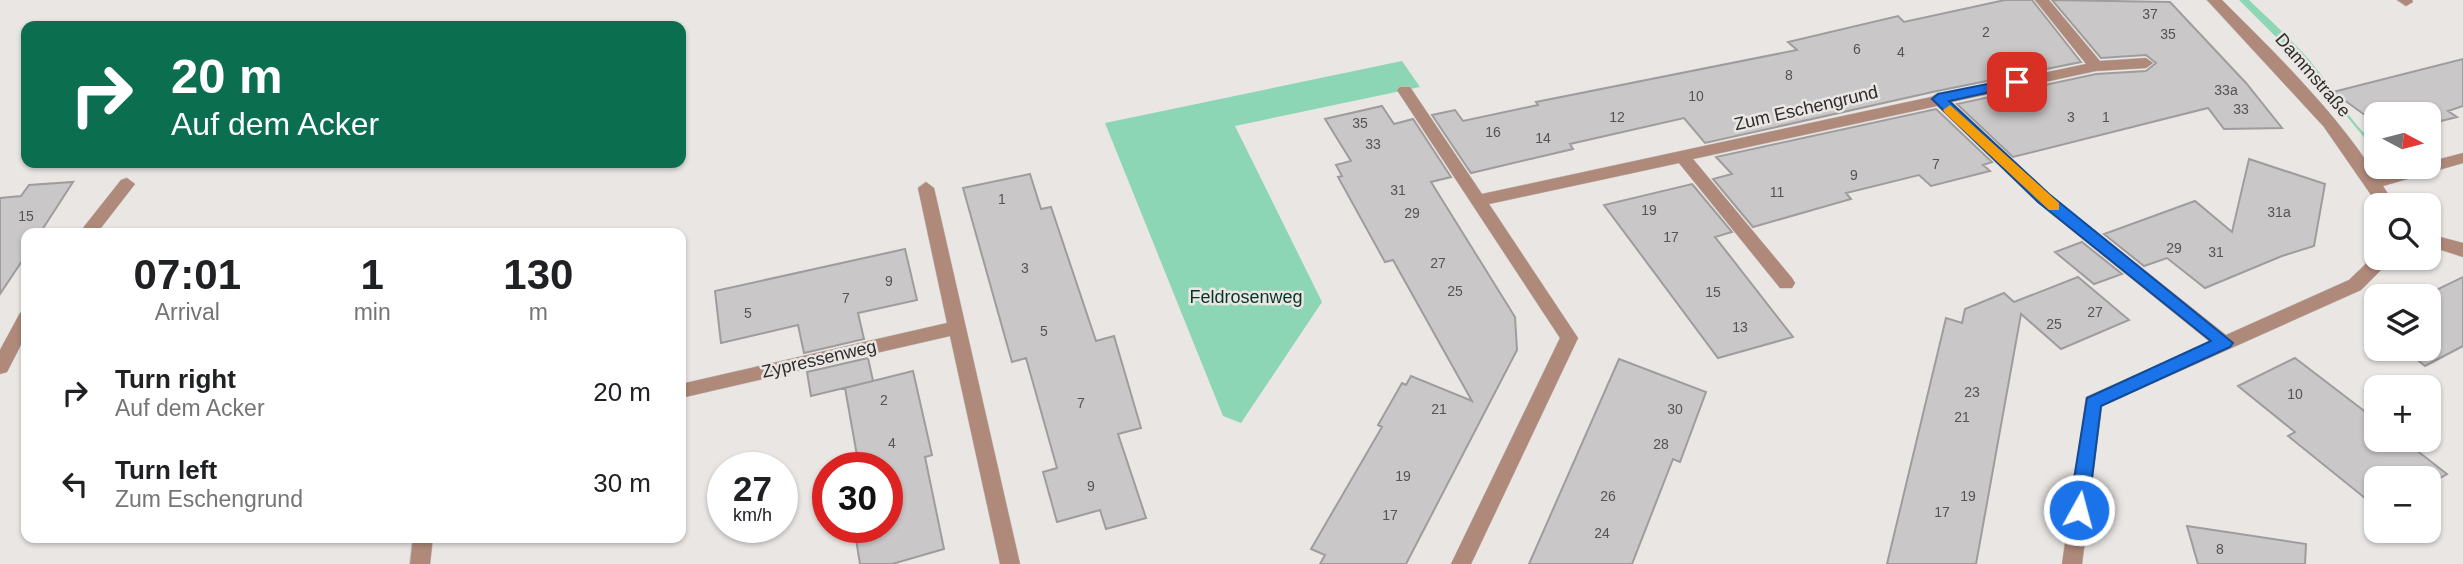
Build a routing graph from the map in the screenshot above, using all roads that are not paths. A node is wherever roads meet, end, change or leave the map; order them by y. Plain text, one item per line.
1 (2042, 0) edge
2 (2214, 0) edge
3 (2146, 63) dead end
4 (2096, 66) junction
5 (1405, 90) dead end
6 (1938, 99) junction
7 (1682, 156) junction
8 (2463, 158) edge
9 (2374, 183) junction
10 (127, 184) dead end
11 (926, 188) dead end
12 (2380, 193) edge
13 (1478, 201) junction
14 (91, 228) edge
15 (2441, 242) edge
16 (2463, 251) edge
17 (2370, 270) edge
18 (1786, 283) dead end
19 (21, 327) edge
20 (958, 327) junction
21 (2224, 343) junction
22 (0, 367) edge
23 (686, 390) edge
24 (422, 543) edge
25 (420, 564) edge
26 (1010, 564) edge
27 (1461, 564) edge
28 (2072, 564) edge

1 - 4 street
2 - 9 street, Dammstraße
3 - 4 street, Zum Eschengrund
4 - 6 street, Zum Eschengrund
5 - 13 street
6 - 7 street, Zum Eschengrund
6 - 21 street
7 - 13 street, Zum Eschengrund
7 - 18 street
8 - 9 street
9 - 12 street, Dammstraße
10 - 14 street
11 - 20 street
13 - 27 street
15 - 16 street
17 - 21 street
19 - 22 street
20 - 23 street, Zypressenweg
20 - 26 street
21 - 28 street
24 - 25 street

